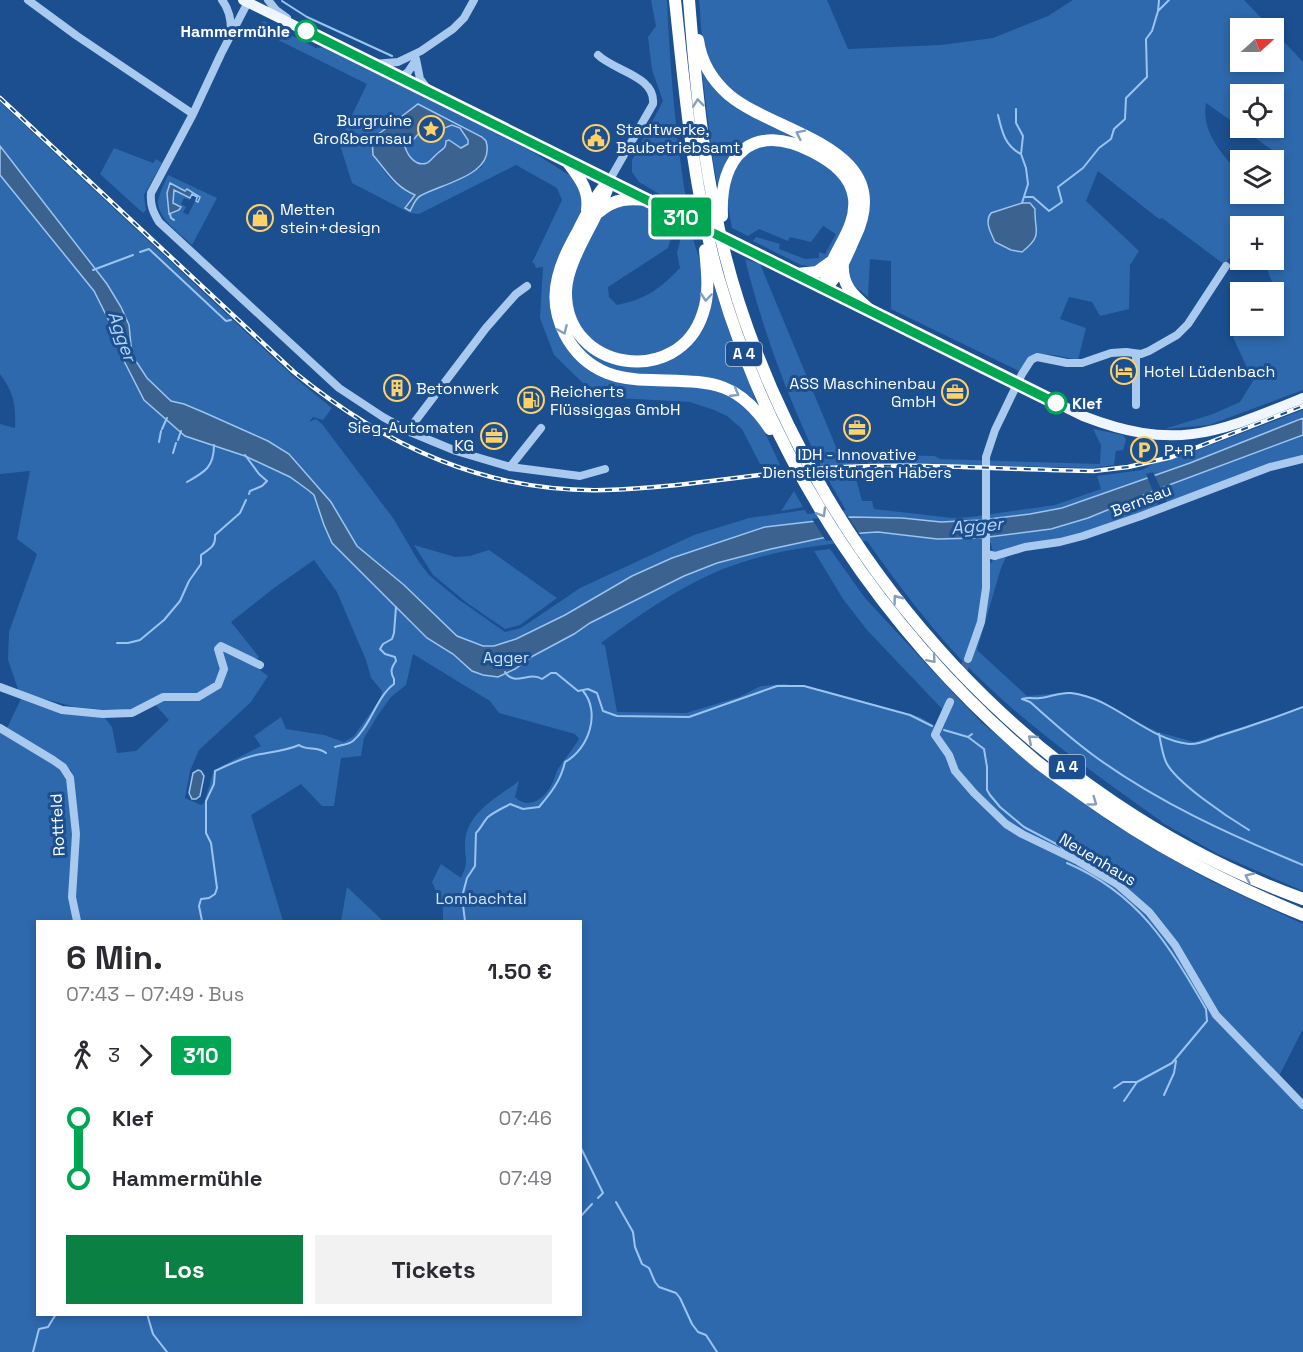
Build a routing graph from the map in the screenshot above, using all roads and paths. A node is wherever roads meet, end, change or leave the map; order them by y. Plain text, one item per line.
1 (28, 0) edge
2 (222, 0) edge
3 (268, 0) edge
4 (474, 0) edge
5 (675, 0) edge
6 (690, 0) edge
7 (246, 1) edge
8 (302, 29) junction
9 (231, 34) junction
10 (418, 55) junction
11 (598, 55) dead end
12 (374, 64) junction
13 (401, 77) junction
14 (429, 91) junction
15 (193, 114) junction
16 (567, 160) junction
17 (609, 181) junction
18 (649, 200) junction
19 (592, 214) junction
20 (720, 224) junction
21 (707, 240) junction
22 (839, 260) junction
23 (1226, 266) dead end
24 (797, 274) junction
25 (527, 286) dead end
26 (825, 288) junction
27 (870, 310) junction
28 (1136, 354) junction
29 (1018, 383) junction
30 (1303, 398) edge
31 (1136, 405) dead end
32 (541, 428) dead end
33 (410, 432) junction
34 (1303, 459) edge
35 (793, 462) junction
36 (510, 467) junction
37 (605, 469) dead end
38 (987, 554) junction
39 (968, 659) tunnel mouth
40 (260, 665) dead end
41 (0, 687) edge
42 (950, 702) tunnel mouth
43 (0, 728) edge
44 (1303, 899) edge
45 (1303, 915) edge
46 (77, 920) edge
47 (1303, 1105) edge

1 - 15 street
2 - 9 street
3 - 8 street
4 - 10 street
5 - 21 highway, A 4
20 -> 6 highway, A 4
22 -> 6 highway
7 - 8 main road
7 - 9 street
8 - 12 main road
9 - 15 street
10 - 12 street
10 - 13 street
10 - 14 street
11 - 17 street
12 - 13 main road
13 - 14 main road
14 - 16 main road
15 - 33 street
16 - 17 main road
16 - 19 highway
17 - 18 main road
17 - 19 highway
18 - 19 highway
18 - 24 main road
21 -> 19 highway
19 -> 35 highway
20 - 22 highway
44 -> 20 highway, A 4
21 - 35 highway, A 4
22 - 24 highway
22 - 26 highway
22 - 27 highway
23 - 28 street
24 - 26 main road
25 - 33 street
26 - 27 main road
27 - 29 main road
28 - 29 street
28 - 31 street
29 - 30 main road
29 - 38 street
32 - 36 street
33 - 36 street
34 - 38 street, Bernsau
35 -> 45 highway, A 4
36 - 37 street
38 - 39 street
40 - 41 street
42 - 47 street, Neuenhaus
43 - 46 street, Rottfeld

